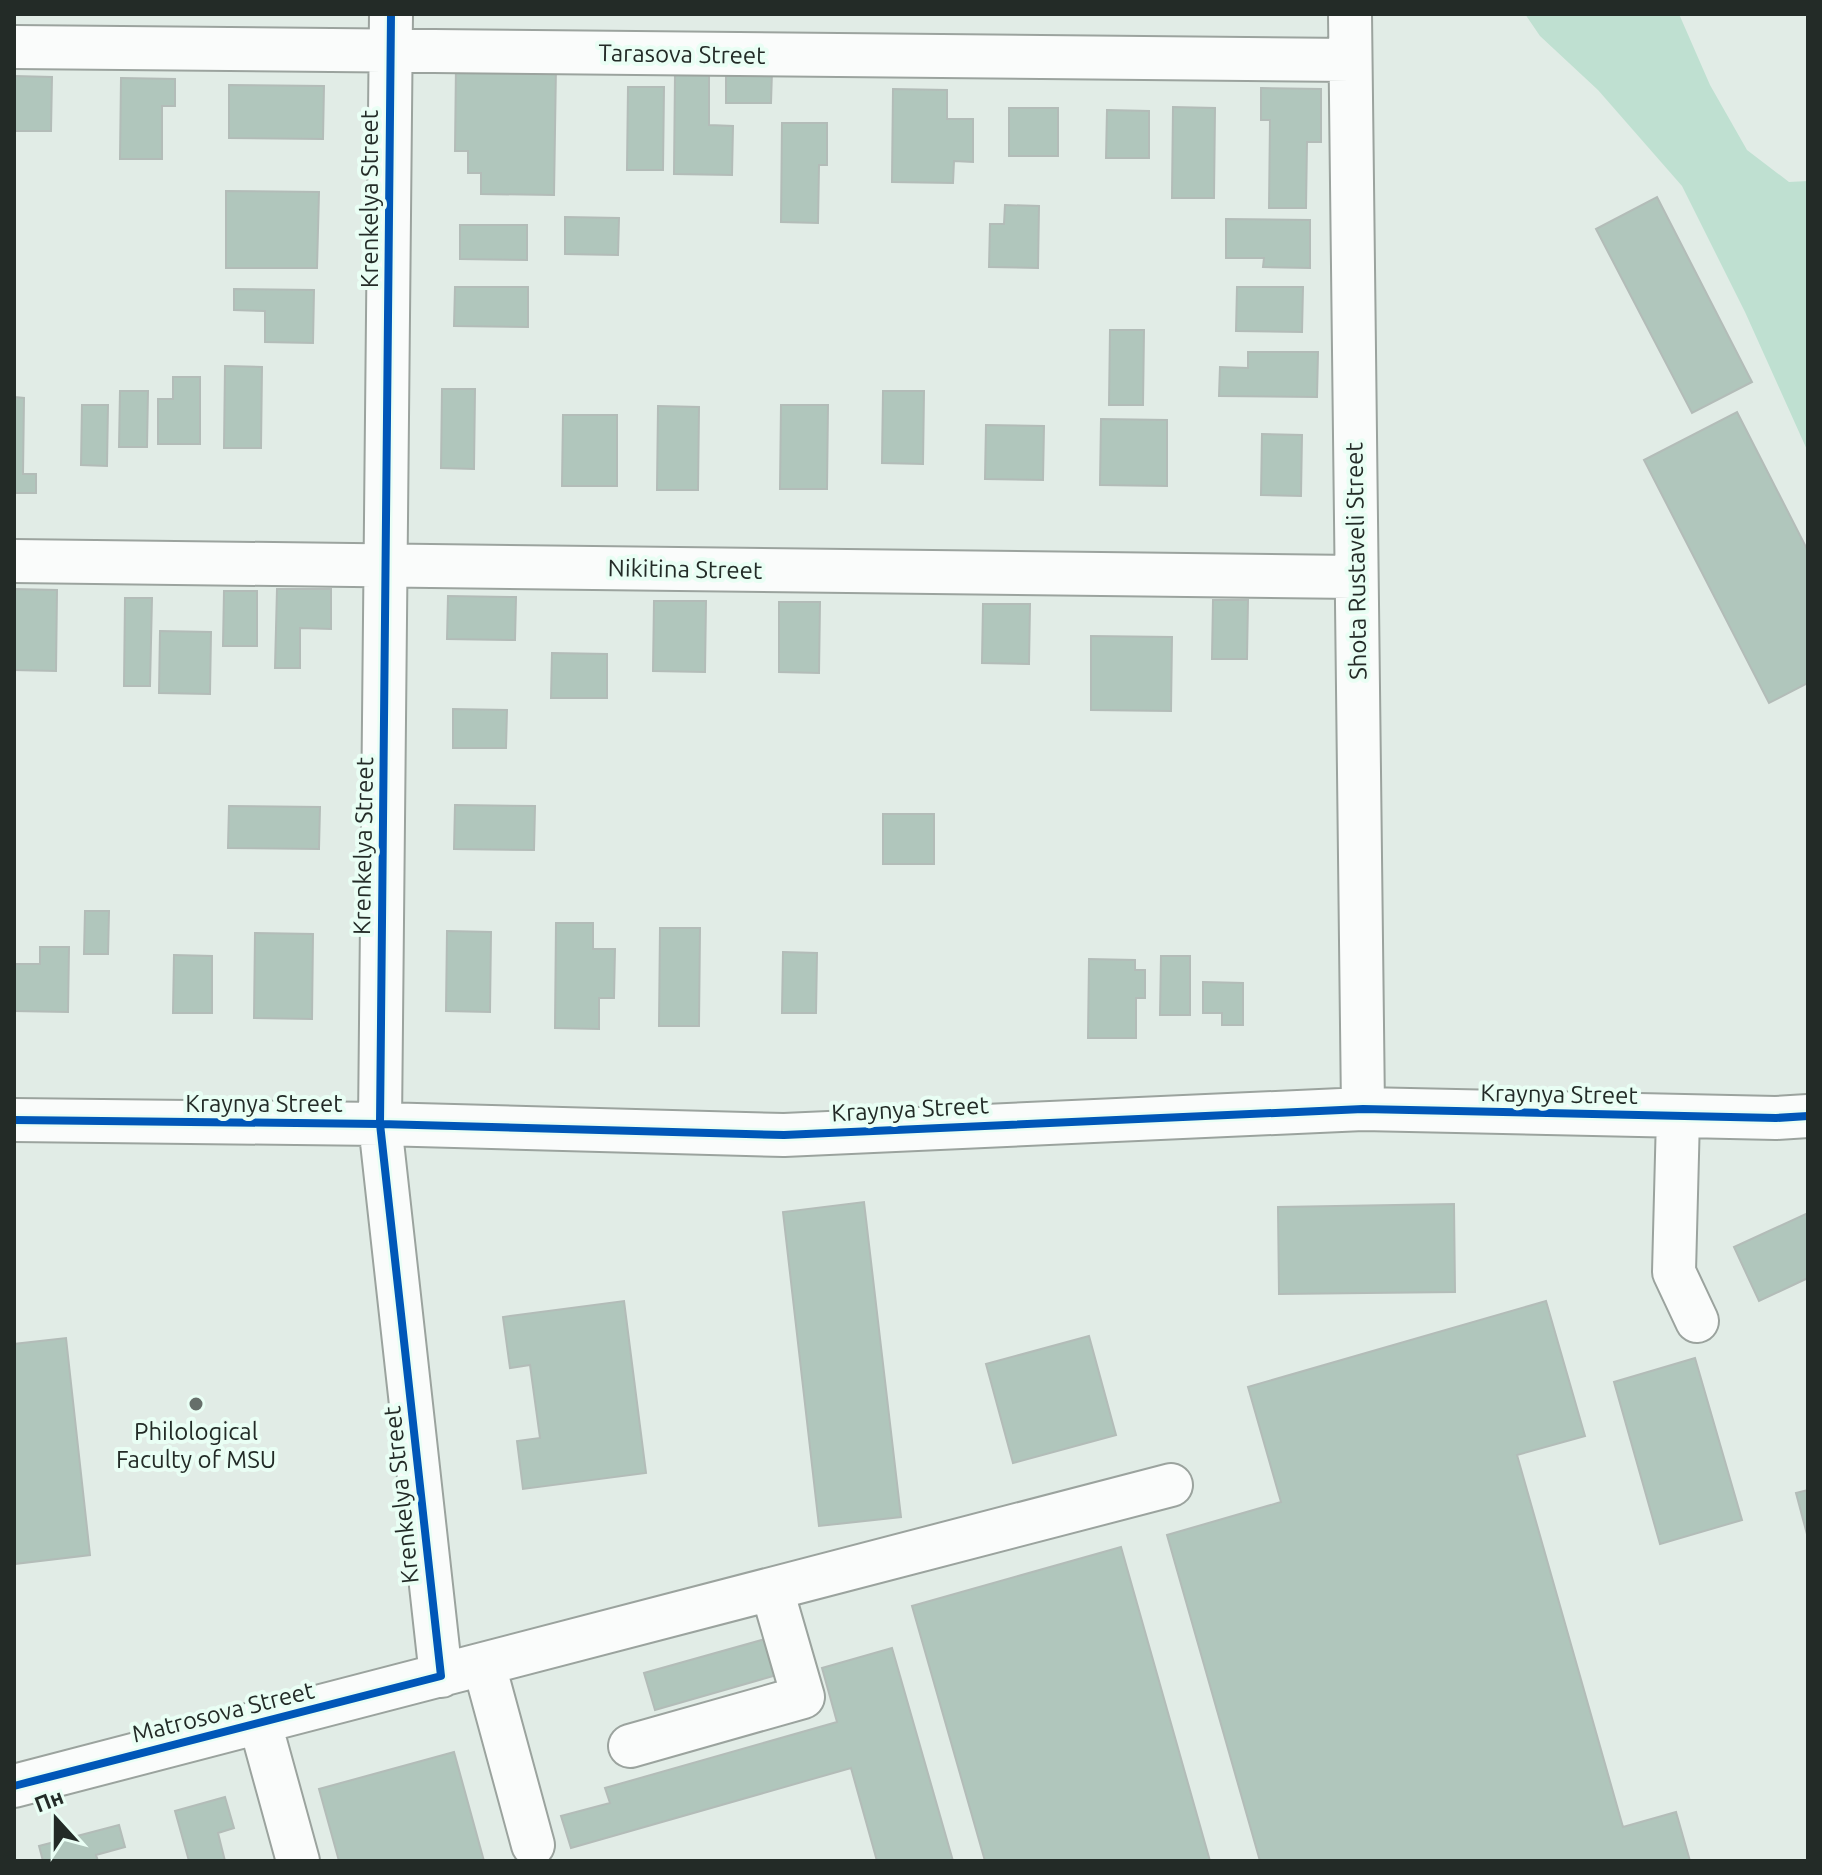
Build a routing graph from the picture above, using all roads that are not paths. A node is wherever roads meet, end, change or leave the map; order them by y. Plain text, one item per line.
1 (1350, 14) edge
2 (390, 32) edge
3 (14, 47) edge
4 (1350, 60) junction
5 (14, 561) edge
6 (386, 566) junction
7 (1356, 577) junction
8 (1363, 1109) junction
9 (1808, 1116) edge
10 (1678, 1117) junction
11 (14, 1120) edge
12 (380, 1124) junction
13 (1697, 1321) dead end
14 (1171, 1485) dead end
15 (772, 1590) junction
16 (484, 1665) junction
17 (441, 1676) junction
18 (260, 1723) junction
19 (630, 1746) dead end
20 (14, 1786) edge
21 (533, 1845) dead end
22 (298, 1861) edge

1 - 4 street, Shota Rustaveli Street
2 - 3 street, Tarasova Street
2 - 4 street, Tarasova Street
2 - 6 street, Krenkelya Street
4 - 7 street, Shota Rustaveli Street
5 - 6 street, Nikitina Street
6 - 7 street, Nikitina Street
6 - 12 street, Krenkelya Street
7 - 8 street, Shota Rustaveli Street
8 - 10 street, Kraynya Street
8 - 12 street, Kraynya Street
9 - 10 street, Kraynya Street
10 - 13 street
11 - 12 street, Kraynya Street
12 - 17 street, Krenkelya Street
14 - 15 street, Matrosova Street
15 - 16 street, Matrosova Street
15 - 19 street
16 - 17 street, Matrosova Street
16 - 21 street
17 - 18 street, Matrosova Street
18 - 20 street, Matrosova Street
18 - 22 street

